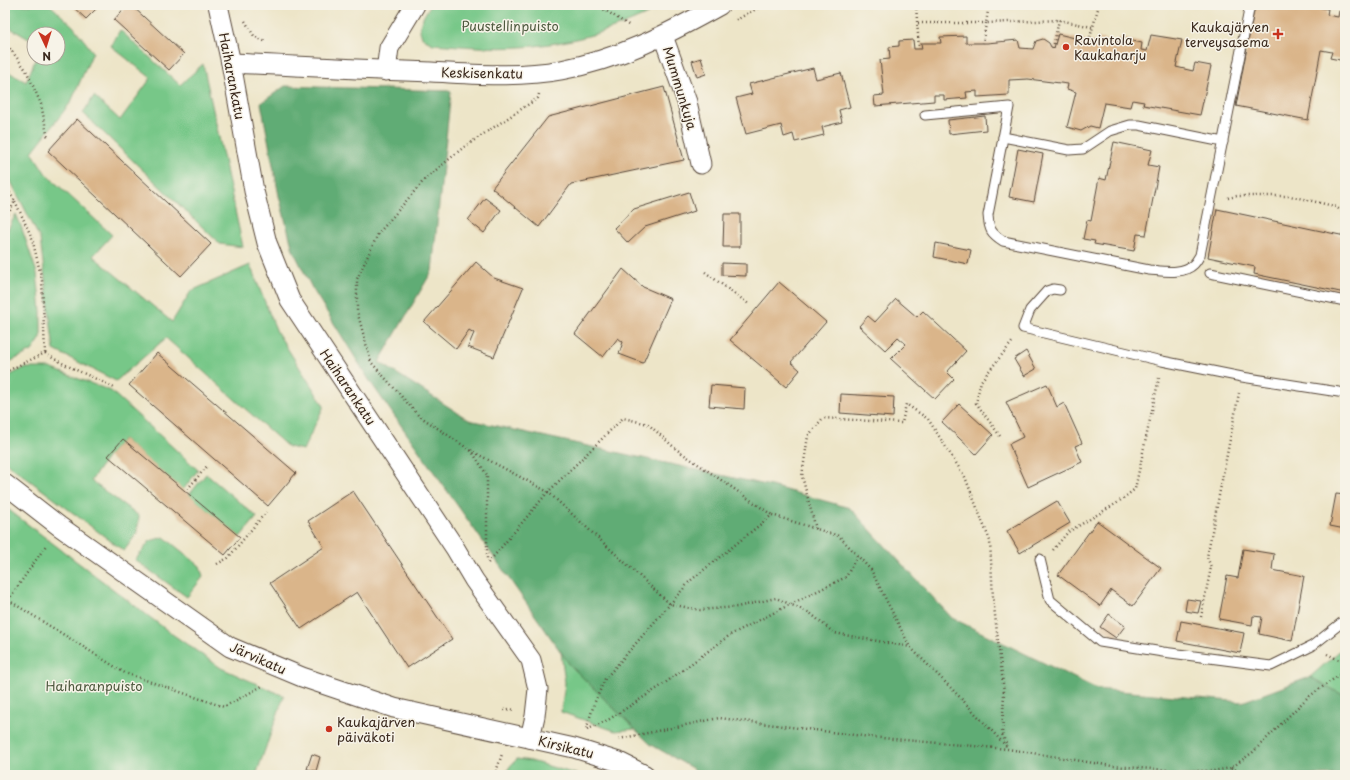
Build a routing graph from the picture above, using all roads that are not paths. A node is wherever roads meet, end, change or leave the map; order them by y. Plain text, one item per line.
1 (415, 5) edge
2 (720, 5) edge
3 (1250, 5) edge
4 (220, 14) edge
5 (663, 36) junction
6 (231, 63) junction
7 (386, 71) junction
8 (926, 115) dead end
9 (1003, 137) junction
10 (1223, 142) junction
11 (701, 164) dead end
12 (1210, 273) dead end
13 (1060, 290) dead end
14 (1345, 302) edge
15 (1345, 393) edge
16 (5, 484) edge
17 (1040, 559) road end
18 (1345, 620) edge
19 (530, 738) junction
20 (645, 775) edge

1 - 7 street
2 - 5 street, Keskisenkatu
3 - 10 lane
4 - 6 street, Haiharankatu
5 - 7 street, Keskisenkatu
5 - 11 street, Mummunkuja
6 - 7 street, Keskisenkatu
6 - 19 street, Haiharankatu
8 - 9 lane
9 - 10 lane
9 - 10 lane
12 - 14 lane
13 - 15 lane
16 - 19 street, Järvikatu
17 - 18 lane
19 - 20 street, Kirsikatu

